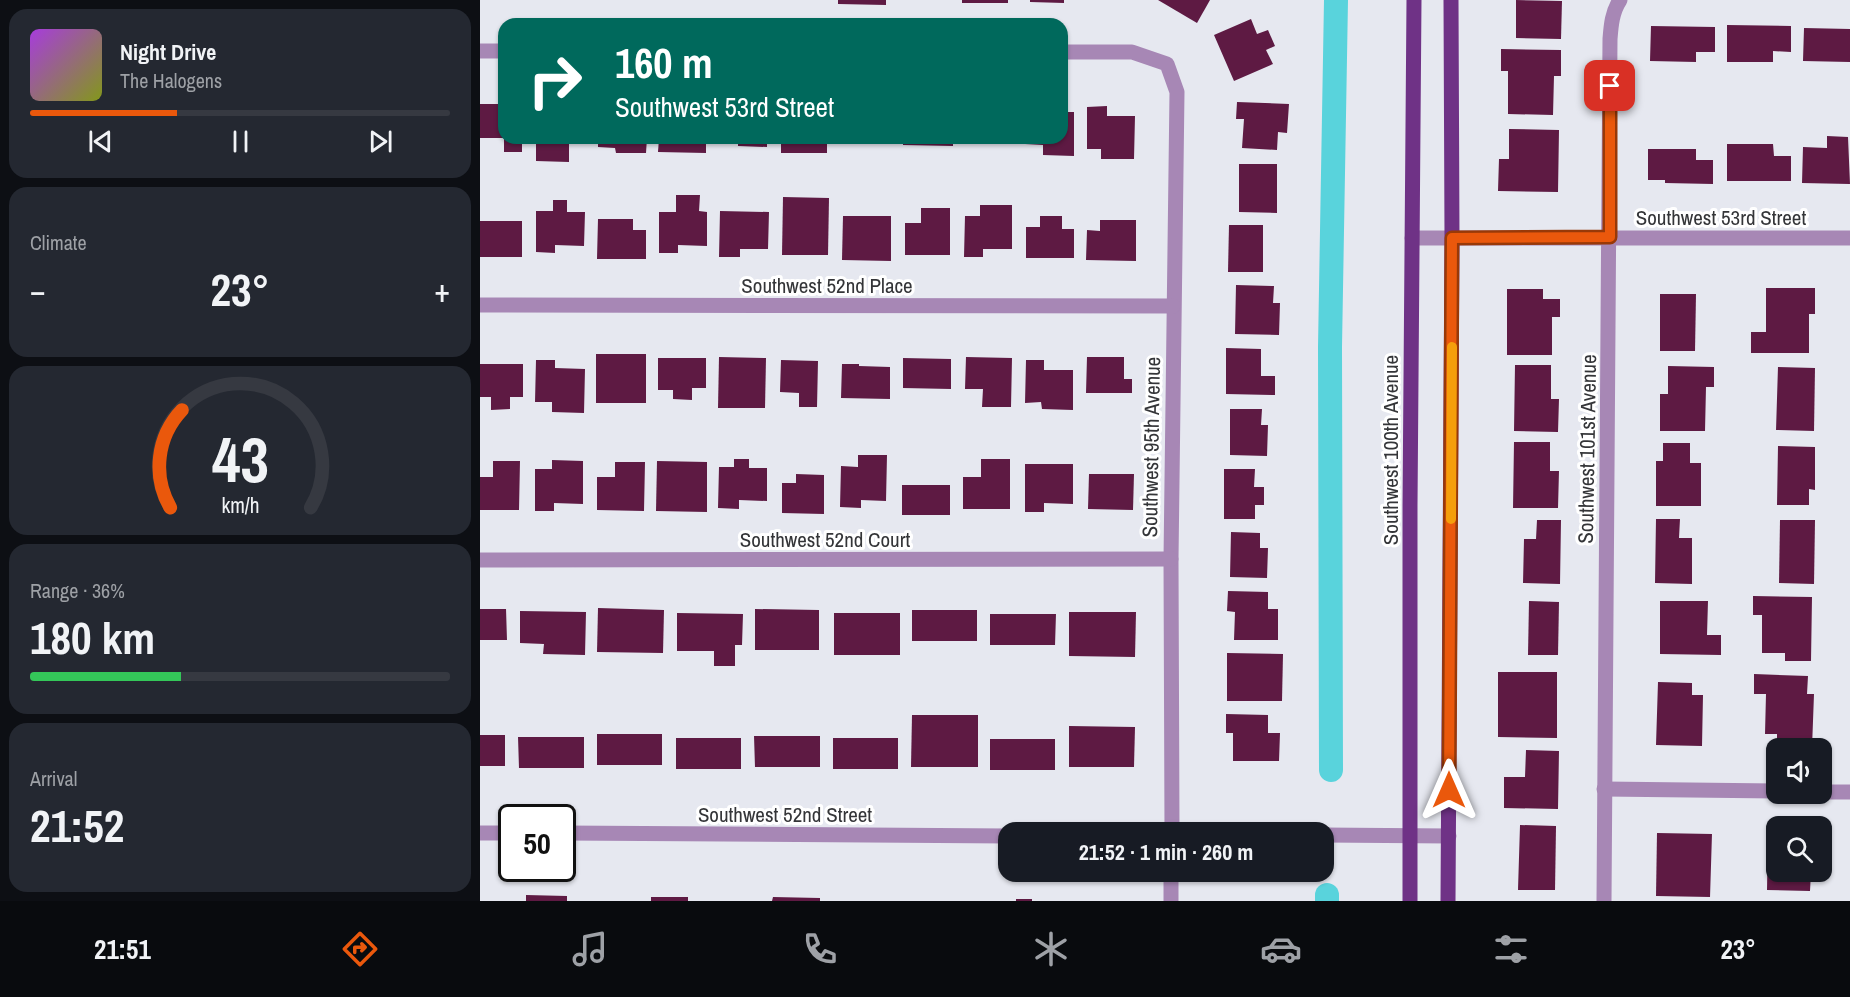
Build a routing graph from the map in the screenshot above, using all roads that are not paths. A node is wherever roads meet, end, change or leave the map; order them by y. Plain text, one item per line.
1 (1414, 0) edge
2 (1451, 0) edge
3 (1620, 0) edge
4 (480, 51) edge
5 (498, 51) edge
6 (1068, 52) edge
7 (1610, 237) junction
8 (1412, 238) junction
9 (1452, 238) junction
10 (1850, 238) edge
11 (480, 305) edge
12 (1173, 306) junction
13 (1171, 559) junction
14 (480, 560) edge
15 (1604, 789) junction
16 (1766, 791) edge
17 (1832, 792) edge
18 (1850, 792) edge
19 (1172, 822) edge
20 (480, 833) edge
21 (498, 833) edge
22 (576, 834) edge
23 (1334, 835) edge
24 (1411, 835) junction
25 (998, 836) edge
26 (1449, 836) junction
27 (1172, 882) edge
28 (1171, 901) edge
29 (1410, 901) edge
30 (1449, 901) edge
31 (1604, 901) edge

1 - 8 main road, Southwest 100th Avenue
2 - 9 main road
3 - 7 street, Southwest 101st Avenue
4 - 5 street
6 - 12 street, Southwest 95th Avenue
7 - 9 street, Southwest 53rd Street
7 - 10 street, Southwest 53rd Street
7 - 15 street, Southwest 101st Avenue
8 - 9 street, Southwest 53rd Street
8 - 24 main road, Southwest 100th Avenue
9 - 26 main road
11 - 12 street, Southwest 52nd Place
12 - 13 street, Southwest 95th Avenue
13 - 14 street, Southwest 52nd Court
13 - 19 street, Southwest 95th Avenue
15 - 16 street
15 - 31 street, Southwest 101st Avenue
17 - 18 street
20 - 21 street
22 - 25 street, Southwest 52nd Street
23 - 24 street
24 - 26 street
24 - 29 main road, Southwest 100th Avenue
26 - 30 main road
27 - 28 street

